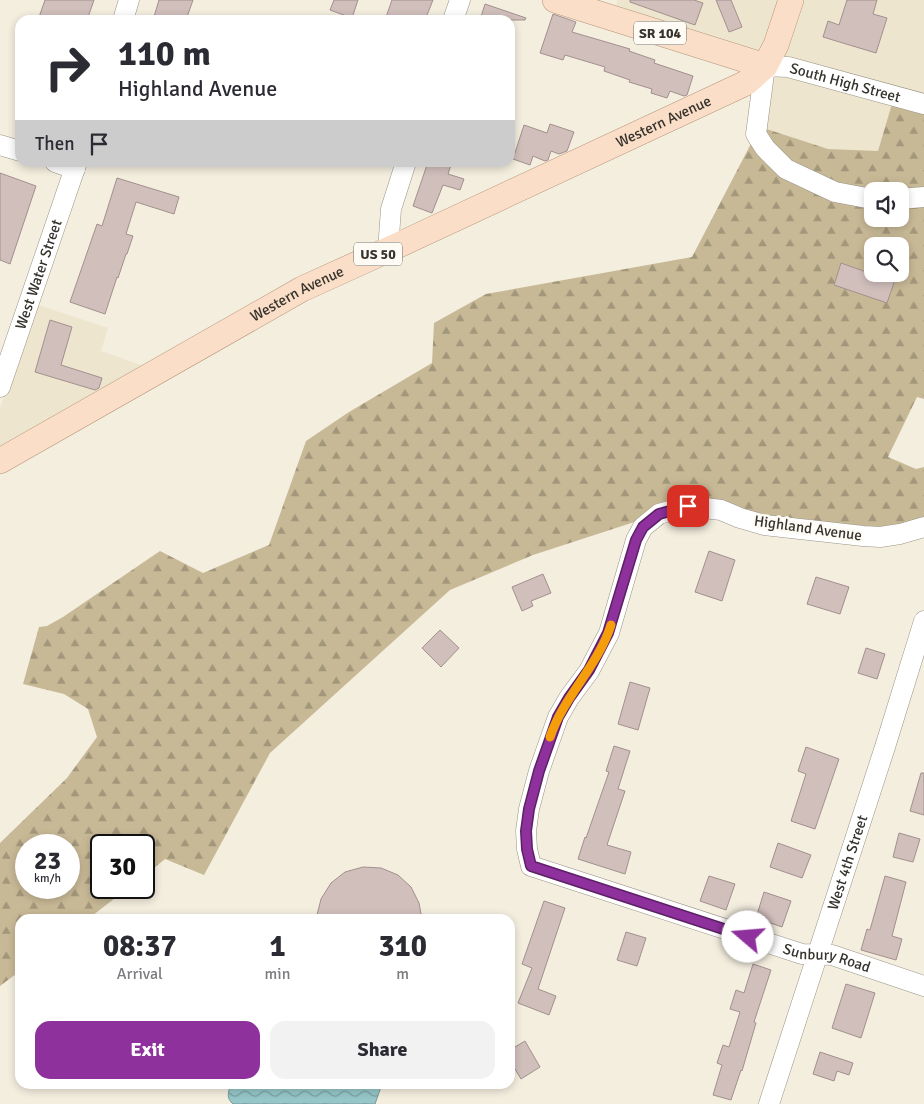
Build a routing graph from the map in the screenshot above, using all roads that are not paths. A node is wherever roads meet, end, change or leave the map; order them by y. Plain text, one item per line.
1 (129, 0) edge
2 (460, 0) edge
3 (555, 0) edge
4 (791, 0) edge
5 (124, 15) edge
6 (455, 15) edge
7 (765, 66) junction
8 (924, 104) edge
9 (0, 145) edge
10 (15, 150) edge
11 (76, 167) edge
12 (404, 167) edge
13 (864, 197) edge
14 (924, 197) edge
15 (909, 199) edge
16 (388, 250) junction
17 (0, 387) edge
18 (0, 461) edge
19 (924, 527) edge
20 (924, 621) edge
21 (531, 866) joint
22 (817, 955) junction
23 (924, 986) edge
24 (769, 1104) edge

1 - 5 street
2 - 6 street
3 - 7 main road, SR 104
4 - 7 main road, US 50
7 - 8 street, South High Street
7 - 13 street
7 - 16 main road, Western Avenue / US 50
9 - 10 street
11 - 17 street, West Water Street
12 - 16 street
14 - 15 street
16 - 18 main road, Western Avenue / US 50
19 - 21 street, Highland Avenue
20 - 22 street, West 4th Street
21 - 22 street, Sunbury Road
22 - 23 street, Sunbury Road
22 - 24 street, West 4th Street

